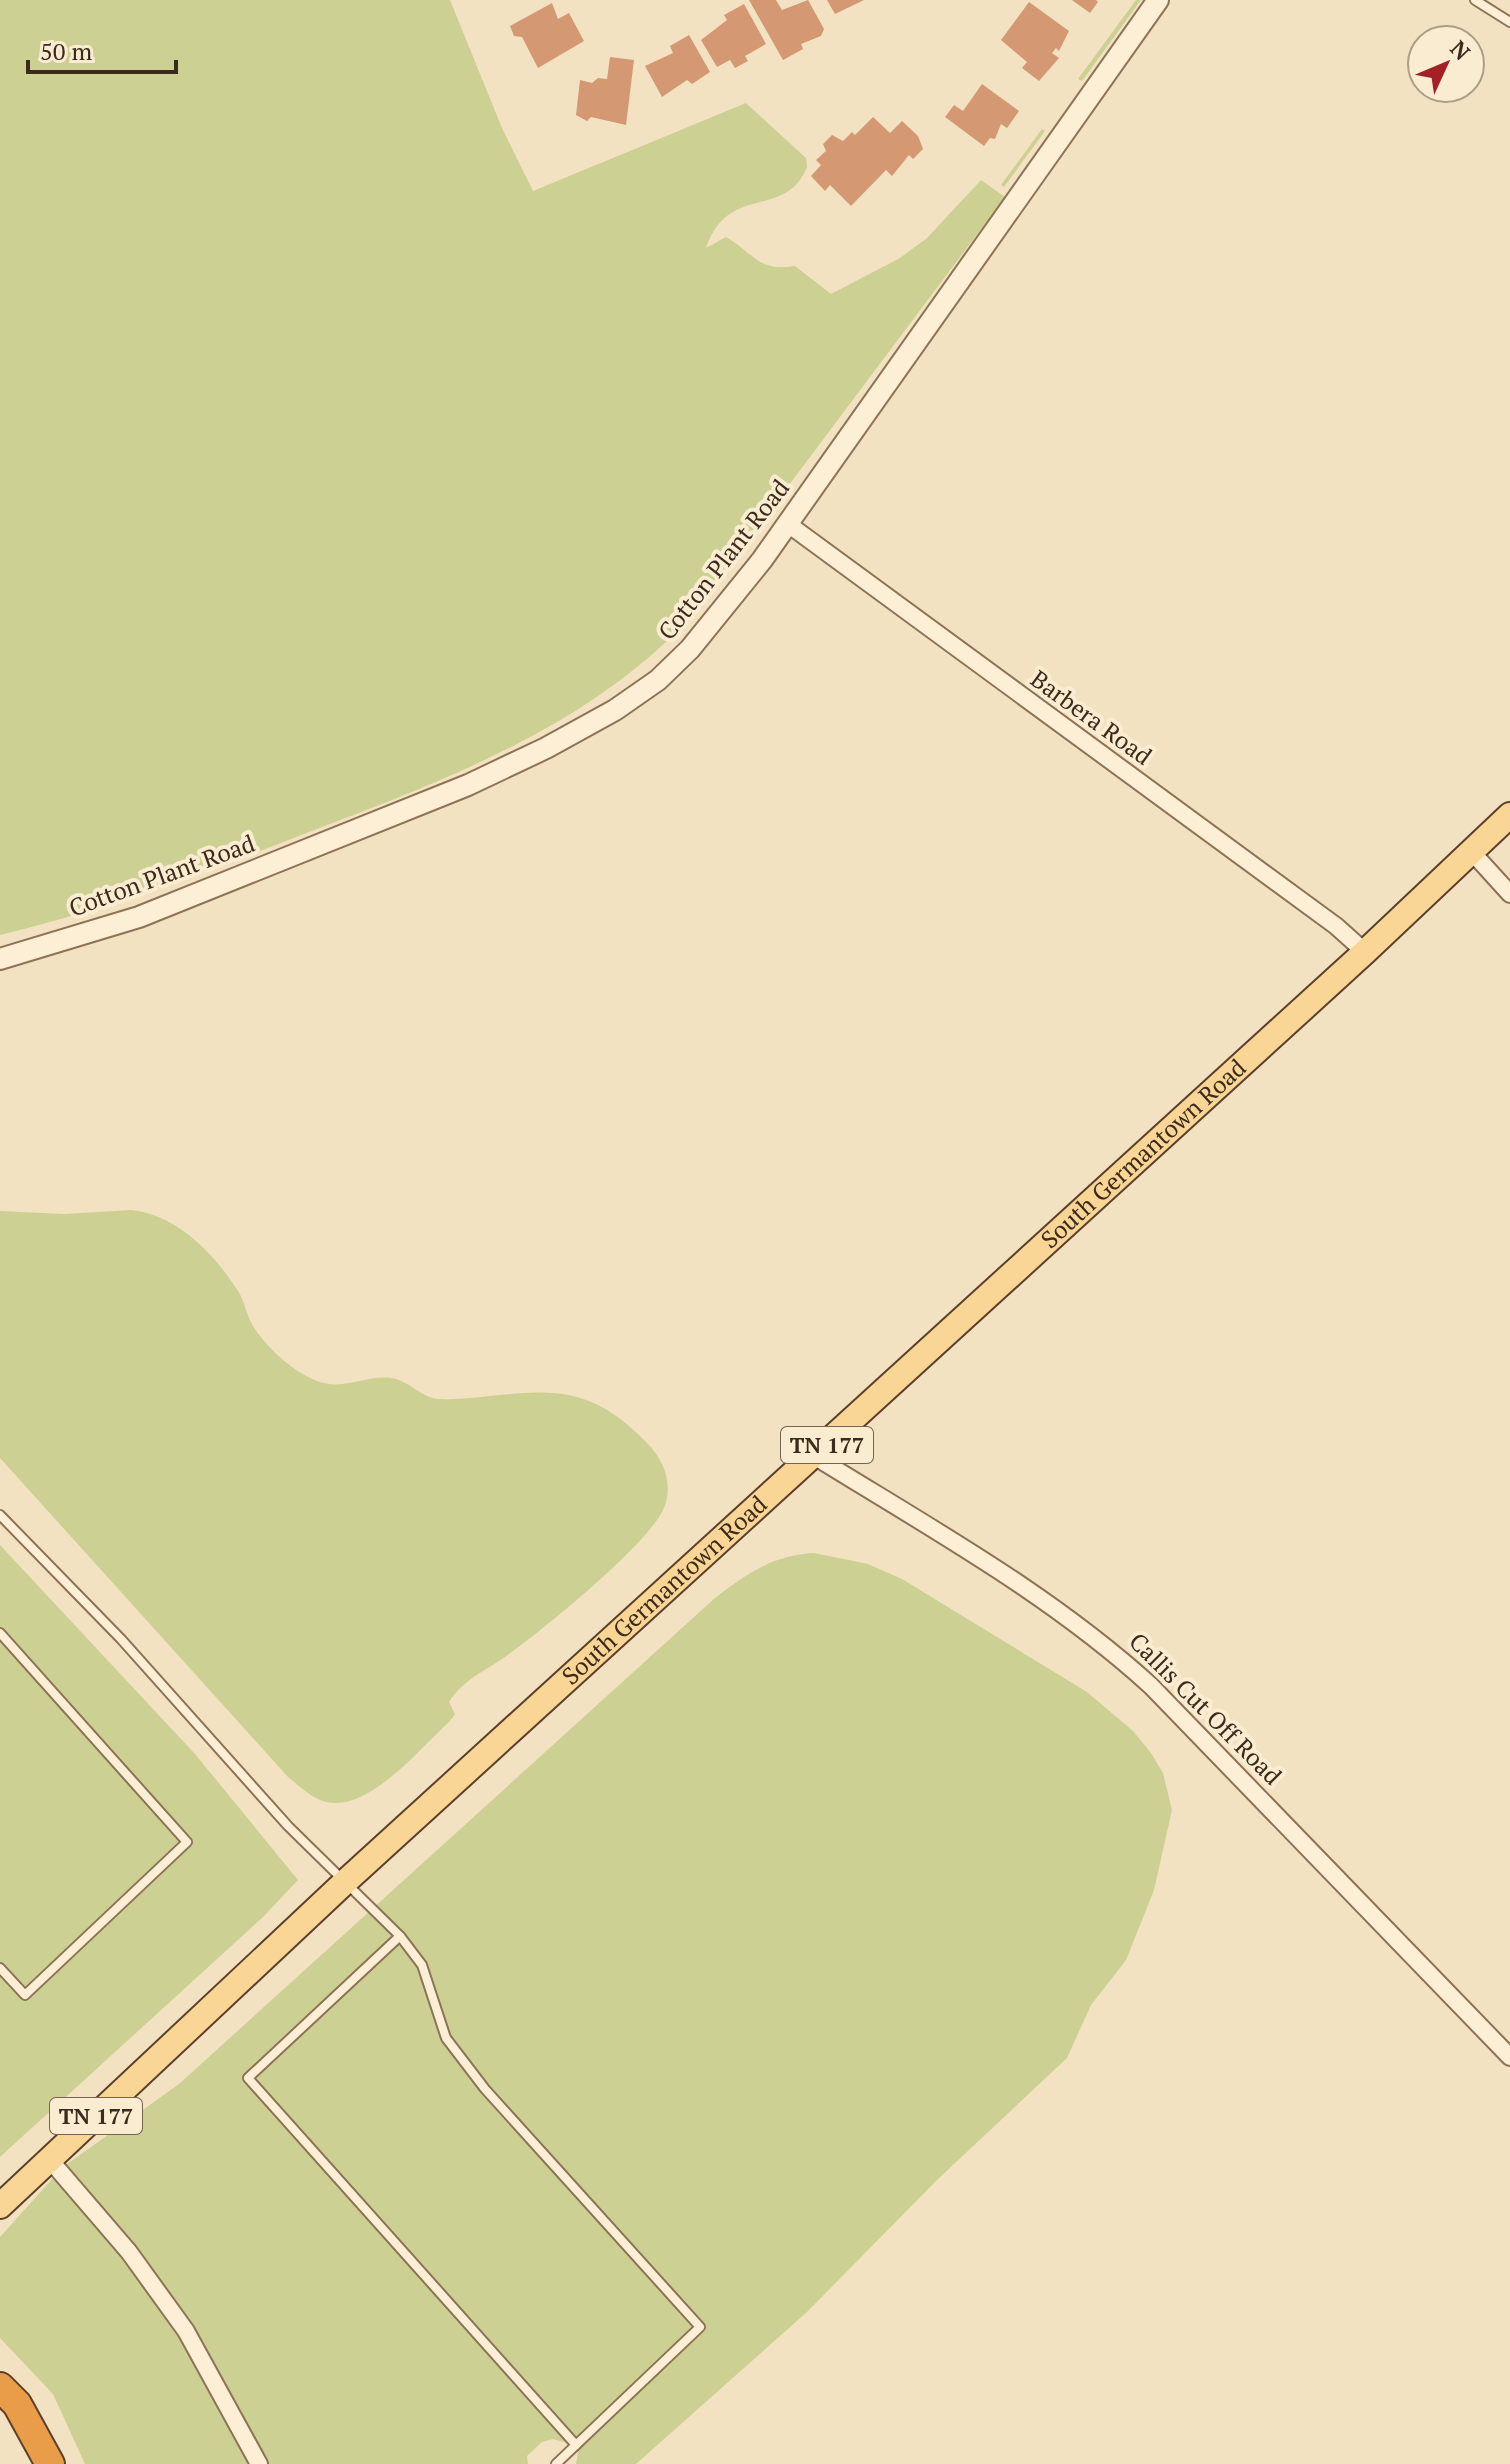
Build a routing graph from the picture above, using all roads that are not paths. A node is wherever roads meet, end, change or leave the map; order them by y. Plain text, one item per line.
1 (1158, 0) edge
2 (1475, 0) edge
3 (1510, 22) edge
4 (788, 524) junction
5 (1510, 815) edge
6 (1471, 851) junction
7 (1510, 894) edge
8 (1365, 952) junction
9 (0, 959) edge
10 (814, 1456) junction
11 (0, 1515) edge
12 (0, 1633) edge
13 (345, 1882) junction
14 (400, 1936) junction
15 (0, 1968) edge
16 (1510, 2057) edge
17 (50, 2160) junction
18 (0, 2206) edge
19 (0, 2387) edge
20 (576, 2445) junction
21 (50, 2464) edge
22 (259, 2464) edge
23 (556, 2464) edge

1 - 4 street, Cotton Plant Road
2 - 3 lane
4 - 8 street, Barbera Road
4 - 9 street, Cotton Plant Road
5 - 6 main road, South Germantown Road / TN 177
6 - 7 street
6 - 8 main road, South Germantown Road / TN 177
8 - 10 main road, South Germantown Road / TN 177
10 - 13 main road, South Germantown Road / TN 177
10 - 16 street, Callis Cut Off Road
11 - 13 lane
12 - 15 lane
13 - 14 lane
13 - 17 main road, South Germantown Road / TN 177
14 - 20 lane
14 - 20 lane
17 - 18 main road, South Germantown Road / TN 177
17 - 22 street
19 - 21 highway
20 - 23 lane

